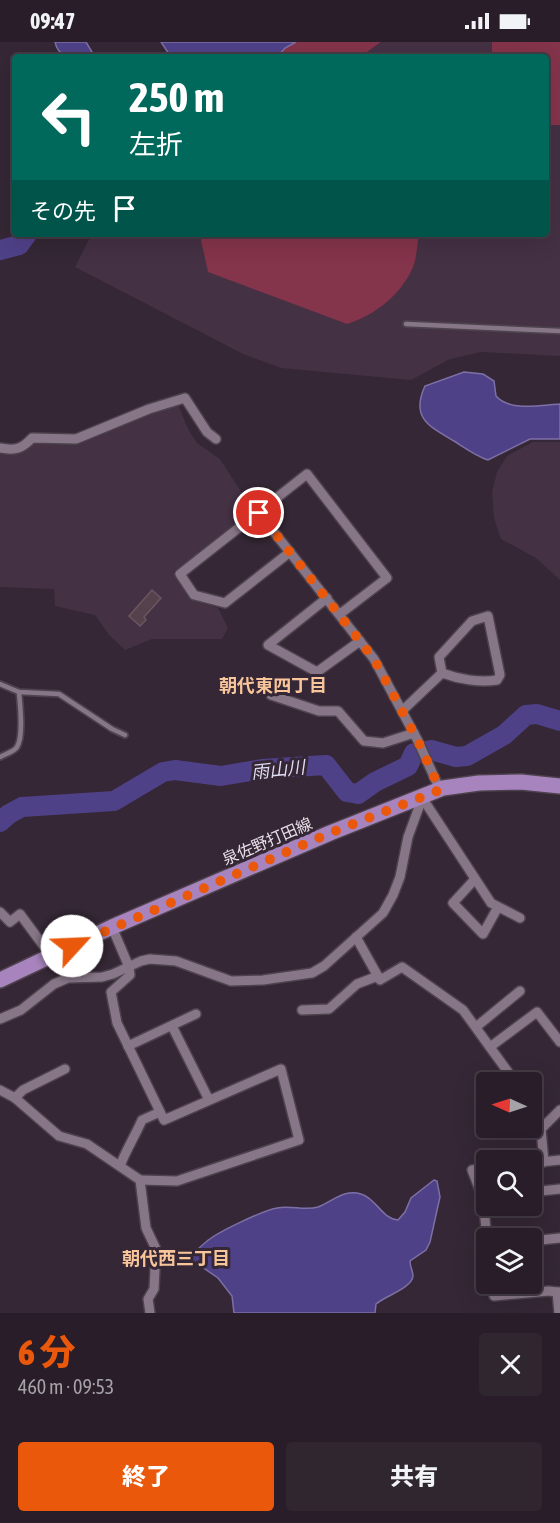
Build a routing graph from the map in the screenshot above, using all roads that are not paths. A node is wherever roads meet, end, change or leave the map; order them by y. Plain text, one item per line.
1 (406, 324) dead end
2 (560, 331) edge
3 (216, 439) dead end
4 (0, 448) edge
5 (259, 513) junction
6 (290, 552) junction
7 (327, 598) junction
8 (340, 614) junction
9 (360, 641) junction
10 (442, 673) junction
11 (0, 684) edge
12 (20, 692) junction
13 (271, 695) dead end
14 (402, 711) junction
15 (125, 735) dead end
16 (416, 737) junction
17 (0, 757) edge
18 (557, 782) edge
19 (440, 790) junction
20 (423, 797) junction
21 (475, 879) junction
22 (498, 907) junction
23 (0, 912) edge
24 (520, 918) dead end
25 (112, 927) junction
26 (356, 937) junction
27 (51, 956) junction
28 (129, 967) junction
29 (378, 976) junction
30 (0, 980) edge
31 (520, 991) dead end
32 (302, 1010) dead end
33 (196, 1014) dead end
34 (0, 1019) edge
35 (172, 1026) junction
36 (476, 1027) junction
37 (560, 1042) edge
38 (128, 1047) junction
39 (490, 1047) junction
40 (65, 1069) dead end
41 (508, 1072) edge
42 (0, 1090) edge
43 (15, 1098) junction
44 (209, 1100) junction
45 (560, 1110) edge
46 (160, 1112) junction
47 (560, 1160) edge
48 (544, 1162) joint
49 (120, 1166) junction
50 (140, 1180) junction
51 (560, 1189) edge
52 (542, 1191) edge
53 (560, 1238) edge
54 (542, 1240) edge
55 (542, 1292) edge
56 (559, 1292) edge
57 (494, 1294) edge
58 (516, 1294) edge
59 (150, 1313) edge
60 (560, 1313) edge

1 - 2 lane
3 - 4 street
5 - 6 street
5 - 6 street
5 - 8 street
6 - 7 street
7 - 8 street
7 - 9 street
8 - 9 street
9 - 14 street
10 - 10 street
10 - 14 street
11 - 12 lane
12 - 15 lane
12 - 17 lane
13 - 16 street
14 - 16 street
16 - 19 street
18 - 19 main road, 泉佐野打田線
19 - 20 main road, 泉佐野打田線
20 - 21 street
20 - 25 main road, 泉佐野打田線
20 - 26 street
21 - 22 street
21 - 22 street
22 - 24 street
23 - 27 street
25 - 27 main road, 泉佐野打田線
25 - 28 street
26 - 28 street
26 - 29 street
27 - 30 main road, 泉佐野打田線
28 - 34 street
28 - 38 street
29 - 32 street
29 - 36 street
31 - 36 street
33 - 35 street
35 - 38 street
35 - 44 street
36 - 39 street
37 - 39 street
38 - 46 street
39 - 41 street
40 - 43 street
42 - 43 street
43 - 49 street
44 - 46 street
44 - 50 street
45 - 48 street
46 - 49 street
47 - 48 street
49 - 50 street
50 - 59 street
51 - 52 street
53 - 54 street
55 - 56 street
56 - 60 street
57 - 58 street

